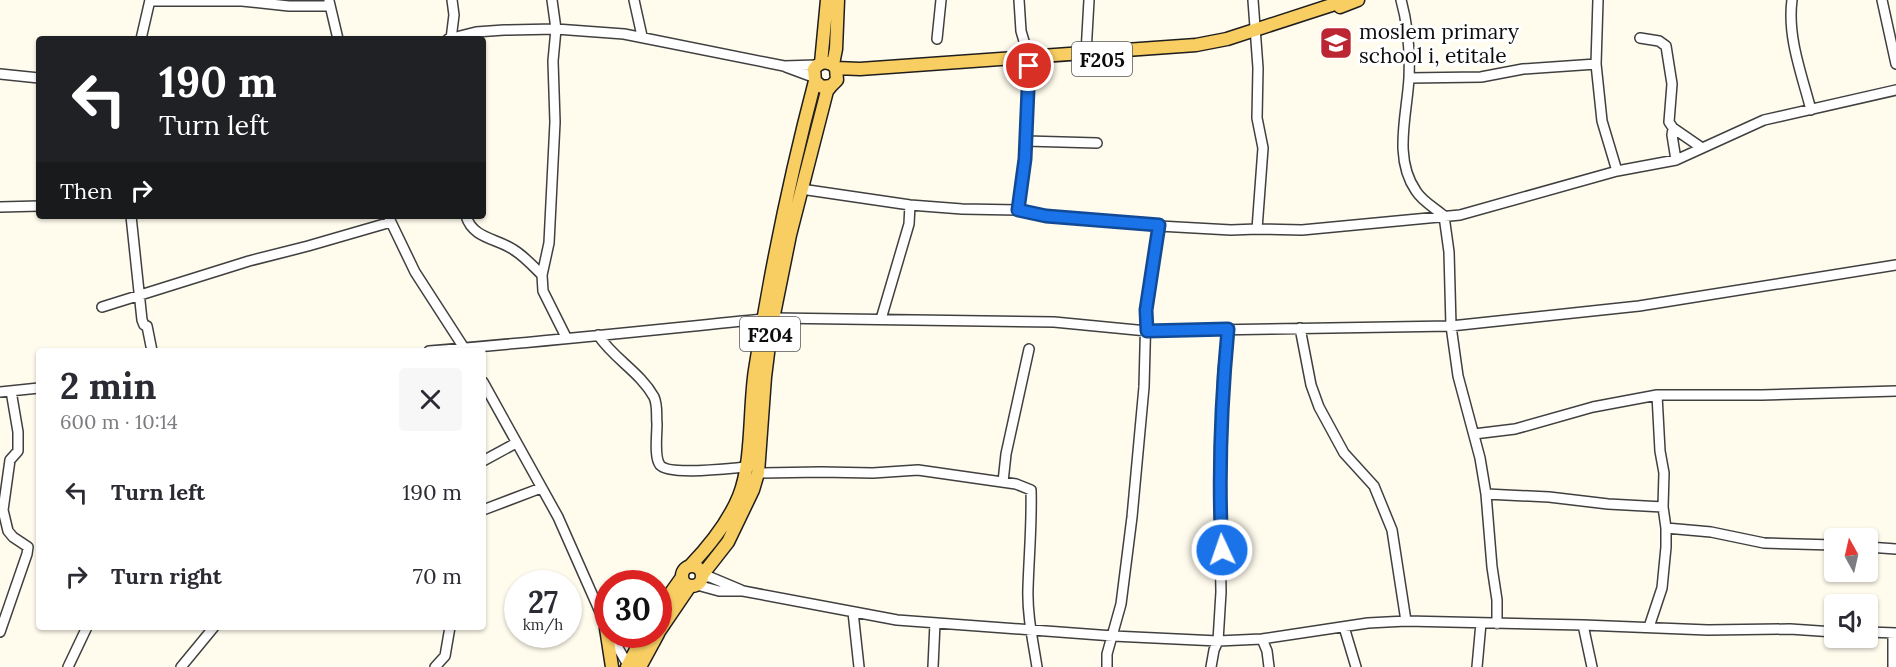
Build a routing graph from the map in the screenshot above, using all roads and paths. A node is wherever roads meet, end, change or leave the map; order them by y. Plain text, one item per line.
1 (452, 0) edge
2 (552, 0) edge
3 (634, 0) edge
4 (827, 0) edge
5 (838, 0) edge
6 (941, 0) edge
7 (1019, 0) edge
8 (1089, 0) edge
9 (1253, 0) edge
10 (1347, 0) edge
11 (1359, 0) edge
12 (1401, 0) edge
13 (1598, 0) edge
14 (1792, 0) edge
15 (1882, 0) edge
16 (150, 1) edge
17 (329, 3) edge
18 (1329, 4) edge
19 (556, 29) junction
20 (1256, 33) junction
21 (142, 36) edge
22 (337, 36) edge
23 (450, 36) edge
24 (459, 36) edge
25 (642, 36) junction
26 (1640, 38) dead end
27 (937, 39) dead end
28 (1086, 53) junction
29 (1029, 62) junction
30 (1596, 64) junction
31 (1896, 64) edge
32 (826, 73) junction
33 (0, 74) edge
34 (36, 78) edge
35 (1409, 78) junction
36 (1896, 90) edge
37 (1811, 110) junction
38 (1673, 128) junction
39 (1026, 141) junction
40 (1097, 143) dead end
41 (1702, 148) junction
42 (1676, 160) junction
43 (1617, 171) junction
44 (801, 189) junction
45 (910, 205) junction
46 (36, 206) edge
47 (0, 207) edge
48 (1018, 210) junction
49 (1444, 216) junction
50 (131, 219) edge
51 (389, 219) edge
52 (467, 219) edge
53 (1159, 225) junction
54 (1257, 229) junction
55 (1896, 265) edge
56 (542, 275) junction
57 (140, 296) junction
58 (102, 307) dead end
59 (768, 319) junction
60 (881, 319) junction
61 (1451, 326) junction
62 (1300, 328) junction
63 (1228, 329) junction
64 (1147, 331) junction
65 (598, 335) junction
66 (566, 337) junction
67 (151, 348) edge
68 (464, 348) edge
69 (482, 348) edge
70 (1029, 349) dead end
71 (36, 388) edge
72 (486, 388) edge
73 (11, 391) junction
74 (0, 392) edge
75 (1896, 392) edge
76 (1657, 395) junction
77 (1474, 434) junction
78 (516, 443) junction
79 (486, 459) edge
80 (752, 470) junction
81 (1003, 482) junction
82 (541, 488) junction
83 (1486, 494) junction
84 (1664, 507) junction
85 (486, 509) edge
86 (1666, 528) junction
87 (1824, 545) edge
88 (1878, 548) edge
89 (1896, 549) edge
90 (695, 580) junction
91 (594, 597) edge
92 (672, 599) edge
93 (853, 612) junction
94 (672, 614) edge
95 (1406, 621) junction
96 (935, 623) junction
97 (1481, 623) junction
98 (1497, 624) junction
99 (1583, 625) junction
100 (1344, 627) junction
101 (1649, 627) junction
102 (86, 630) edge
103 (212, 630) edge
104 (449, 630) edge
105 (1031, 631) junction
106 (1824, 631) edge
107 (0, 632) edge
108 (1878, 633) edge
109 (1895, 633) edge
110 (1113, 636) junction
111 (1262, 639) junction
112 (1218, 641) junction
113 (610, 648) edge
114 (620, 648) edge
115 (639, 648) edge
116 (647, 648) edge
117 (632, 666) edge
118 (68, 667) edge
119 (181, 667) edge
120 (435, 667) edge
121 (612, 667) edge
122 (859, 667) edge
123 (933, 667) edge
124 (1038, 667) edge
125 (1107, 667) edge
126 (1212, 667) edge
127 (1269, 667) edge
128 (1356, 667) edge
129 (1477, 667) edge
130 (1592, 667) edge
131 (1893, 667) edge

1 - 23 street
2 - 19 street
3 - 25 street
4 - 32 main road, F204
5 - 32 main road, F204
6 - 27 street
7 - 29 street
8 - 28 street
9 - 20 street
10 - 18 main road, F205
11 - 20 main road, F205
12 - 35 street
13 - 30 street
14 - 37 street
15 - 31 street
16 - 17 street
16 - 21 street
17 - 22 street
18 - 20 main road, F205
19 - 24 street
19 - 25 street
19 - 56 street
20 - 28 main road, F205
20 - 29 main road, F205
20 - 54 street
25 - 32 street
26 - 38 street
28 - 29 main road, F205
29 - 32 main road, F205
29 - 39 street
30 - 35 street
30 - 43 street
32 - 44 main road, F204
32 - 59 main road, F204
33 - 34 street
35 - 49 street
36 - 37 street
37 - 41 street
38 - 41 street
38 - 42 street
39 - 40 street
39 - 48 street
41 - 42 street
42 - 43 street
43 - 49 street
44 - 45 street
44 - 59 main road, F204
45 - 48 street
45 - 60 street
46 - 47 street
48 - 53 street
49 - 54 street
49 - 61 street
50 - 57 street
51 - 57 street
51 - 68 street
52 - 56 street
53 - 54 street
53 - 64 street
55 - 61 street
56 - 66 street
57 - 58 street
57 - 67 street
59 - 60 street
59 - 65 street
59 - 80 main road, F204
60 - 64 street
61 - 62 street
61 - 77 street
62 - 63 street
62 - 95 street
63 - 64 street
63 - 112 street
64 - 110 street
65 - 66 street
65 - 80 street
66 - 69 street
70 - 81 street
71 - 73 street
72 - 78 street
73 - 74 street
73 - 107 street
75 - 76 street
76 - 77 street
76 - 84 street
77 - 83 street
78 - 79 street
78 - 82 street
80 - 81 street
80 - 90 main road, F204
80 - 90 main road, F204
81 - 105 street
82 - 85 street
82 - 91 street
83 - 84 street
83 - 98 street
84 - 86 street
86 - 87 street
86 - 101 street
88 - 89 street
90 - 92 main road, F204
90 - 93 street
90 - 94 main road, F204
93 - 96 street
93 - 122 street
95 - 97 street
95 - 100 street
96 - 105 street
96 - 123 street
97 - 98 street
97 - 129 street
98 - 99 street
99 - 101 street
99 - 130 street
100 - 111 street
100 - 128 street
101 - 106 street
102 - 118 street
103 - 119 street
104 - 120 street
105 - 110 street
105 - 124 street
108 - 109 street
109 - 131 street
110 - 112 street
110 - 125 street
111 - 112 street
111 - 127 street
112 - 126 street
113 - 121 main road
114 - 117 street
115 - 117 main road
116 - 117 main road, F204

